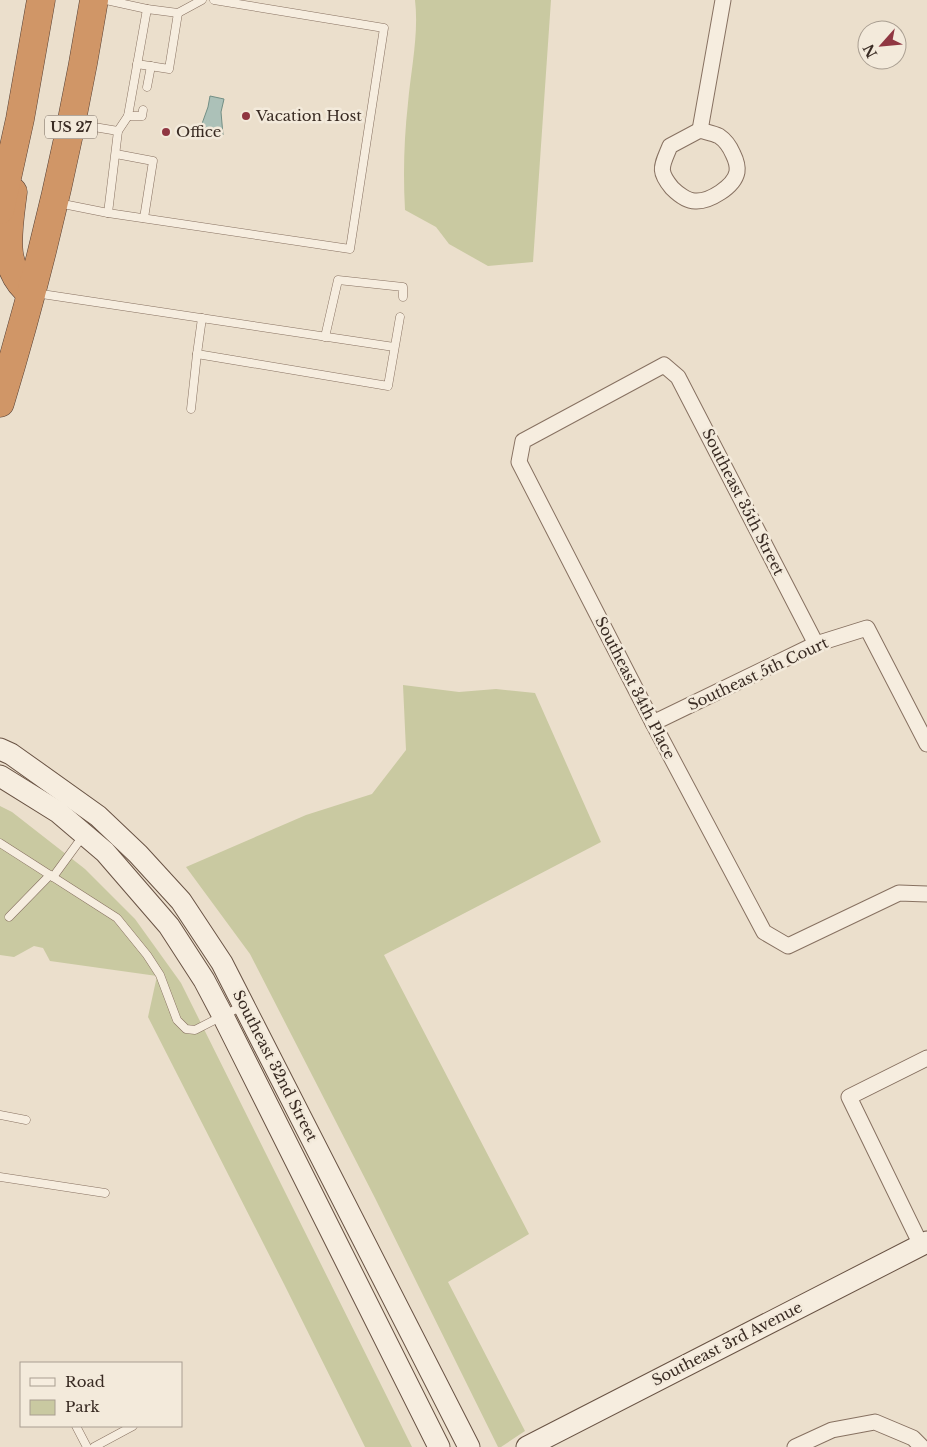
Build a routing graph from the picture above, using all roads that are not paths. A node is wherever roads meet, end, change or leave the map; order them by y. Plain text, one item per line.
1 (41, 0) edge
2 (94, 0) edge
3 (106, 0) edge
4 (202, 0) edge
5 (214, 0) edge
6 (724, 0) edge
7 (147, 10) junction
8 (178, 12) junction
9 (137, 64) junction
10 (151, 66) junction
11 (147, 87) dead end
12 (143, 110) dead end
13 (128, 116) junction
14 (72, 123) junction
15 (118, 130) junction
16 (700, 130) junction
17 (12, 153) junction
18 (116, 154) junction
19 (54, 202) junction
20 (0, 210) edge
21 (108, 213) junction
22 (144, 218) junction
23 (31, 293) junction
24 (404, 297) dead end
25 (400, 317) dead end
26 (202, 318) junction
27 (325, 337) junction
28 (394, 347) junction
29 (196, 354) junction
30 (0, 403) edge
31 (191, 409) dead end
32 (523, 441) joint
33 (816, 644) junction
34 (653, 723) junction
35 (927, 744) edge
36 (0, 749) edge
37 (0, 776) edge
38 (84, 834) junction
39 (0, 843) edge
40 (52, 876) junction
41 (927, 895) edge
42 (9, 917) dead end
43 (244, 1005) junction
44 (222, 1016) junction
45 (927, 1058) edge
46 (0, 1115) edge
47 (26, 1120) dead end
48 (0, 1177) edge
49 (105, 1193) dead end
50 (924, 1243) edge
51 (77, 1427) edge
52 (131, 1427) edge
53 (87, 1447) edge
54 (94, 1447) edge
55 (439, 1447) edge
56 (469, 1447) edge
57 (526, 1447) edge
58 (796, 1447) edge
59 (922, 1447) edge

1 - 17 highway
2 - 14 highway, US 27
3 - 7 lane
4 - 8 lane
5 - 22 lane
6 - 16 street
7 - 8 lane
7 - 9 lane
8 - 10 lane
9 - 10 lane
9 - 13 lane
10 - 11 lane
12 - 13 lane
13 - 15 lane
14 - 15 lane
14 - 19 highway, US 27
15 - 18 lane
16 - 16 street
17 - 20 highway
17 - 23 highway
18 - 21 lane
18 - 22 lane
19 - 21 lane
19 - 23 highway, US 27
21 - 22 lane
23 - 26 lane
23 - 30 highway, US 27
24 - 27 lane
25 - 28 lane
26 - 27 lane
26 - 29 lane
27 - 28 lane
28 - 29 lane
29 - 31 lane
32 - 33 street, Southeast 35th Street
32 - 34 street, Southeast 34th Place
33 - 34 street, Southeast 5th Court
33 - 35 street, Southeast 5th Court
34 - 41 street, Southeast 34th Place
36 - 43 main road, Southeast 32nd Street
37 - 38 main road, Southeast 32nd Street
38 - 40 lane
38 - 44 main road, Southeast 32nd Street
39 - 40 lane
40 - 42 lane
40 - 44 lane
43 - 44 lane
43 - 56 main road, Southeast 32nd Street
44 - 55 main road, Southeast 32nd Street
45 - 50 street
46 - 47 lane
48 - 49 lane
50 - 57 main road, Southeast 3rd Avenue
51 - 53 lane
52 - 54 lane
58 - 59 street

